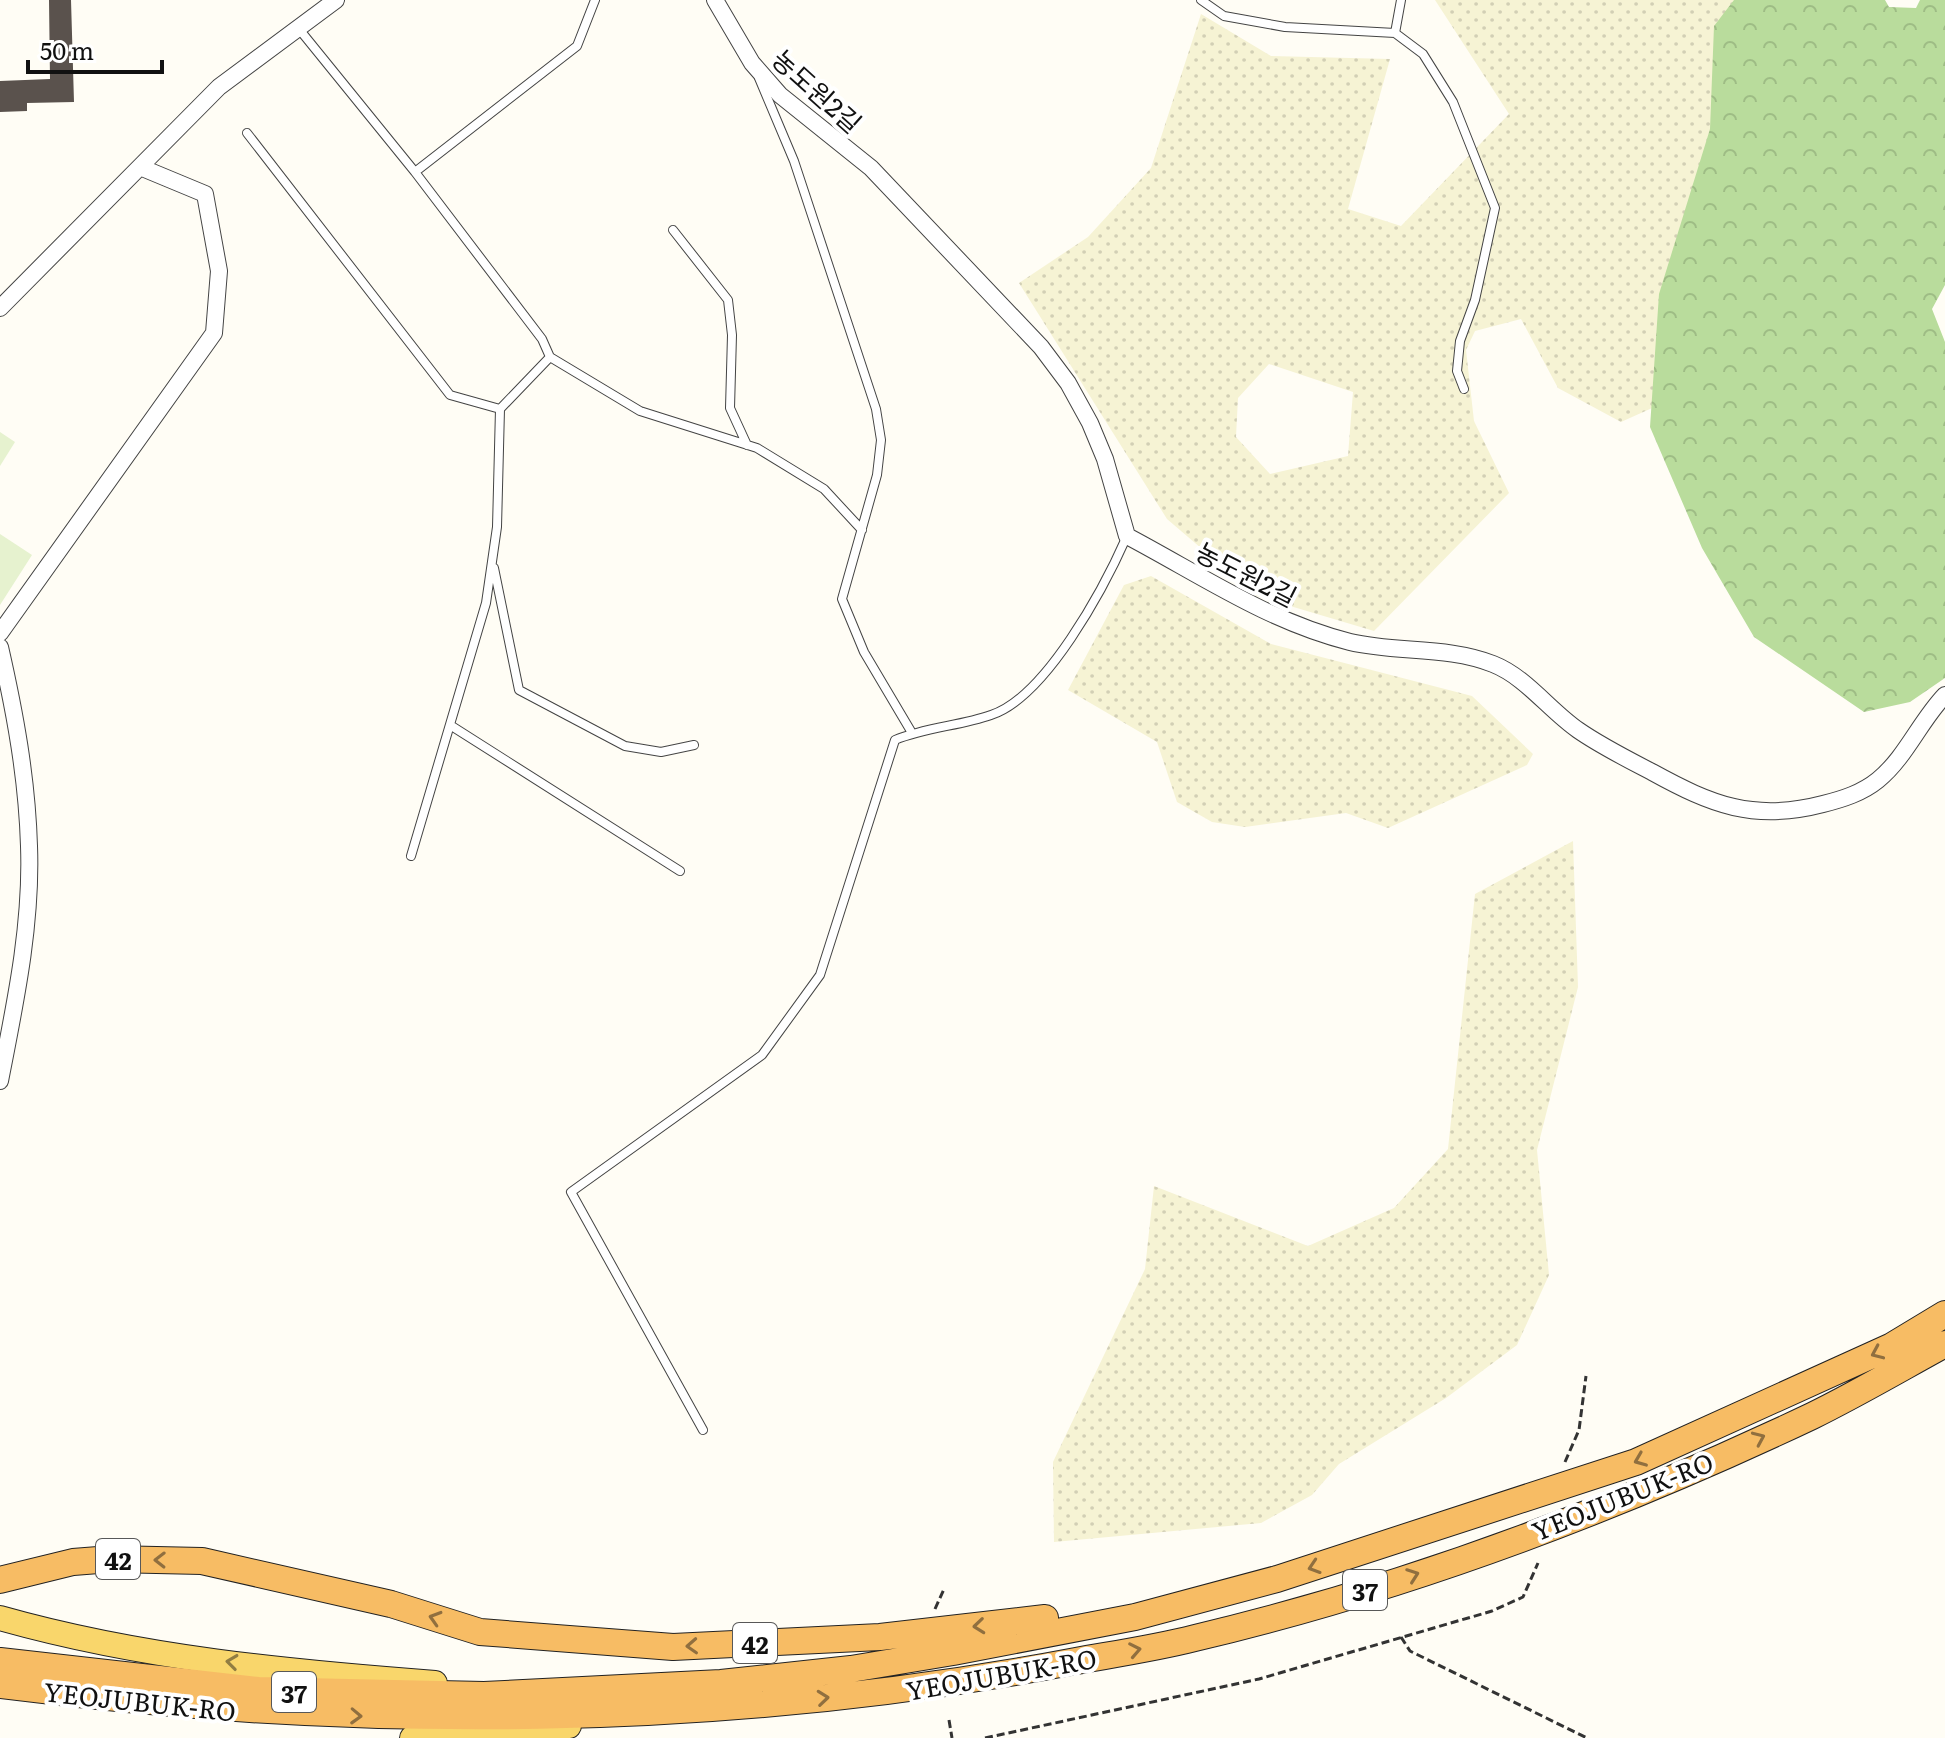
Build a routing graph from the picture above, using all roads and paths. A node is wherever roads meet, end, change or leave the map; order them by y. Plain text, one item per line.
1 (336, 0) edge
2 (595, 0) edge
3 (715, 0) edge
4 (1201, 0) edge
5 (1401, 0) edge
6 (298, 28) junction
7 (1395, 33) junction
8 (752, 63) junction
9 (247, 133) dead end
10 (140, 167) junction
11 (415, 172) junction
12 (673, 230) dead end
13 (0, 308) edge
14 (550, 357) junction
15 (1464, 389) dead end
16 (500, 409) junction
17 (747, 445) junction
18 (862, 530) junction
19 (1127, 536) junction
20 (493, 560) junction
21 (0, 633) edge
22 (0, 647) edge
23 (1945, 695) edge
24 (450, 725) junction
25 (912, 733) junction
26 (694, 745) dead end
27 (411, 856) dead end
28 (680, 871) dead end
29 (0, 1081) edge
30 (1945, 1314) edge
31 (1945, 1344) edge
32 (1586, 1376) dead end
33 (703, 1430) dead end
34 (1562, 1469) dead end
35 (1538, 1563) dead end
36 (1277, 1579) junction
37 (0, 1580) edge
38 (944, 1589) dead end
39 (0, 1618) edge
40 (931, 1620) dead end
41 (1401, 1637) junction
42 (0, 1661) edge
43 (0, 1685) edge
44 (589, 1692) junction
45 (746, 1706) junction
46 (949, 1720) dead end
47 (412, 1738) edge
48 (952, 1738) edge
49 (985, 1738) edge
50 (1587, 1738) edge

1 - 6 street
2 - 11 lane
3 - 8 street, 농도원2길
4 - 7 lane
5 - 7 lane
6 - 10 street
6 - 11 lane
7 - 15 lane
8 - 18 lane
8 - 19 street, 농도원2길
9 - 16 lane
10 - 13 street
10 - 21 street
11 - 14 lane
12 - 17 lane
14 - 16 lane
14 - 17 lane
16 - 20 lane
17 - 18 lane
18 - 25 lane
19 - 23 street, 농도원2길
19 - 25 lane
20 - 24 lane
20 - 26 lane
22 - 29 street
24 - 27 lane
24 - 28 lane
25 - 33 lane
30 -> 36 highway, YEOJUBUK-RO / 37
45 -> 31 highway, YEOJUBUK-RO / 37
32 - 34 path
35 - 41 path
36 -> 37 highway, 42
36 - 44 highway, YEOJUBUK-RO / 37
38 - 40 path
44 -> 39 main road
41 - 49 path
41 - 50 path
42 - 44 highway, YEOJUBUK-RO / 37
43 -> 45 highway, YEOJUBUK-RO / 37
45 - 47 main road
46 - 48 path

